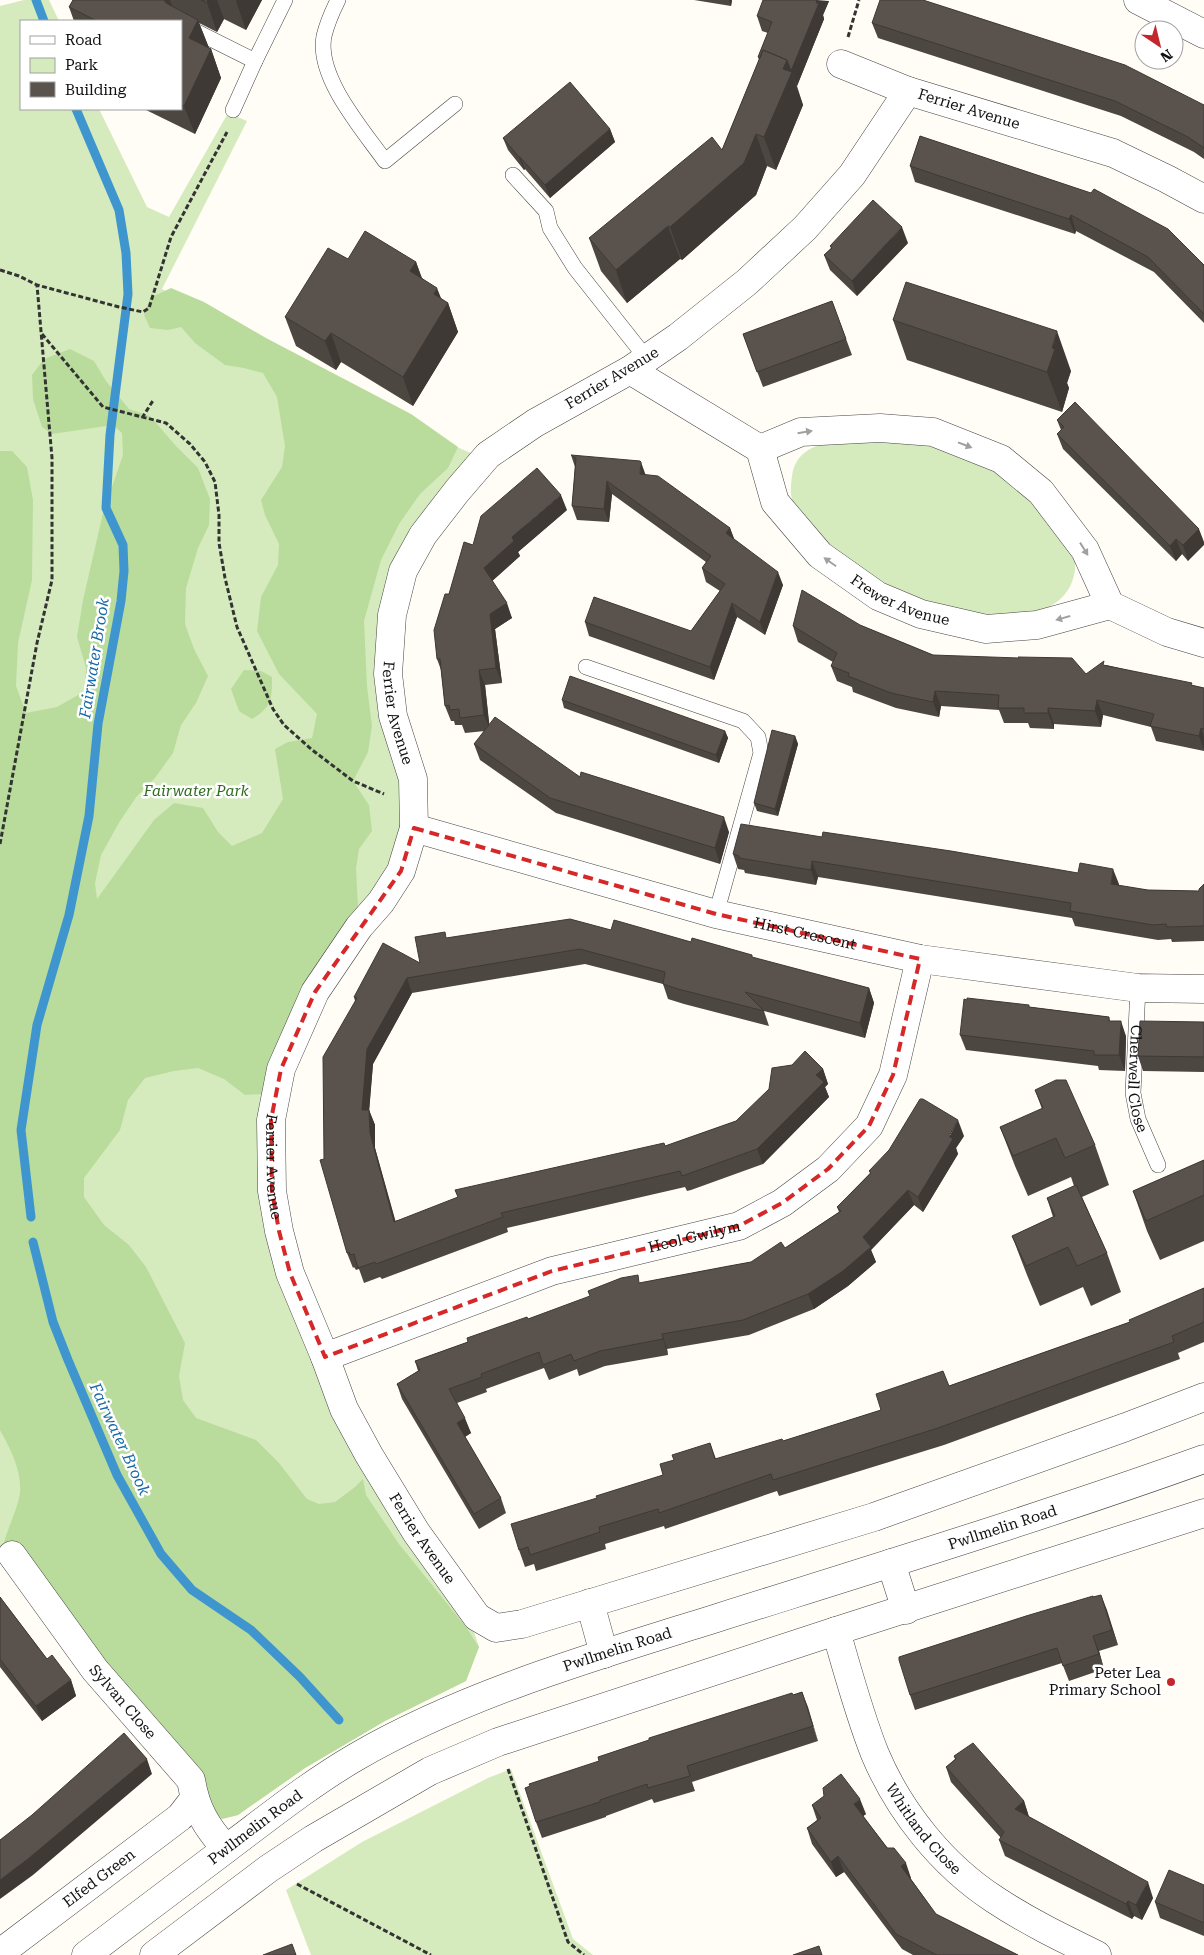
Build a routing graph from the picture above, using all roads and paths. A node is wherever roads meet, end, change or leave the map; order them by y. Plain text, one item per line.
1 (286, 0) edge
2 (338, 0) edge
3 (859, 0) edge
4 (1138, 0) edge
5 (182, 24) edge
6 (1204, 34) edge
7 (255, 61) junction
8 (841, 64) joint
9 (908, 91) junction
10 (455, 104) dead end
11 (234, 110) joint
12 (513, 175) dead end
13 (1204, 199) edge
14 (0, 270) edge
15 (37, 285) junction
16 (42, 333) junction
17 (639, 365) junction
18 (154, 399) dead end
19 (142, 418) junction
20 (760, 449) junction
21 (1110, 604) junction
22 (1204, 643) edge
23 (586, 667) dead end
24 (413, 801) junction
25 (414, 828) junction
26 (0, 844) edge
27 (716, 914) junction
28 (920, 958) junction
29 (1138, 988) junction
30 (1204, 989) edge
31 (1158, 1165) dead end
32 (325, 1357) junction
33 (1204, 1397) edge
34 (1204, 1459) edge
35 (1204, 1513) edge
36 (12, 1555) dead end
37 (891, 1563) junction
38 (590, 1603) junction
39 (906, 1610) junction
40 (836, 1631) junction
41 (604, 1654) junction
42 (498, 1742) junction
43 (194, 1799) junction
44 (226, 1849) junction
45 (268, 1869) junction
46 (0, 1953) edge
47 (86, 1955) edge
48 (154, 1955) edge
49 (431, 1955) edge
50 (584, 1955) edge
51 (1097, 1955) edge

1 - 7 lane
2 - 10 lane
3 - 8 path
4 - 6 street
5 - 7 lane
7 - 11 lane
8 - 9 street
9 - 13 street, Ferrier Avenue
9 - 17 street, Ferrier Avenue
11 - 15 path
12 - 17 lane
14 - 15 path
15 - 16 path
16 - 19 path
16 - 26 path
17 - 20 street
17 - 24 street, Ferrier Avenue
18 - 19 path
19 - 24 path
20 -> 21 street
21 -> 20 street, Frewer Avenue
21 - 22 street
23 - 27 lane
24 - 25 street, Ferrier Avenue
25 - 27 street, Hirst Crescent
25 - 32 street, Ferrier Avenue
27 - 28 street, Hirst Crescent
28 - 29 street, Hirst Crescent
28 - 32 street, Heol Gwilym
29 - 30 street, Hirst Crescent
29 - 31 lane, Cherwell Close
32 - 38 street, Ferrier Avenue
33 - 38 street
34 - 37 street, Pwllmelin Road
35 - 39 street
36 - 43 street, Sylvan Close
37 - 39 street
37 - 41 street, Pwllmelin Road
38 - 41 street
39 - 40 street
40 - 42 street
40 - 51 street, Whitland Close
41 - 44 street, Pwllmelin Road
42 - 45 street
42 - 50 path
43 - 44 street, Sylvan Close
43 - 46 street, Elfed Green
44 - 47 street, Pwllmelin Road
45 - 48 street
45 - 49 path

